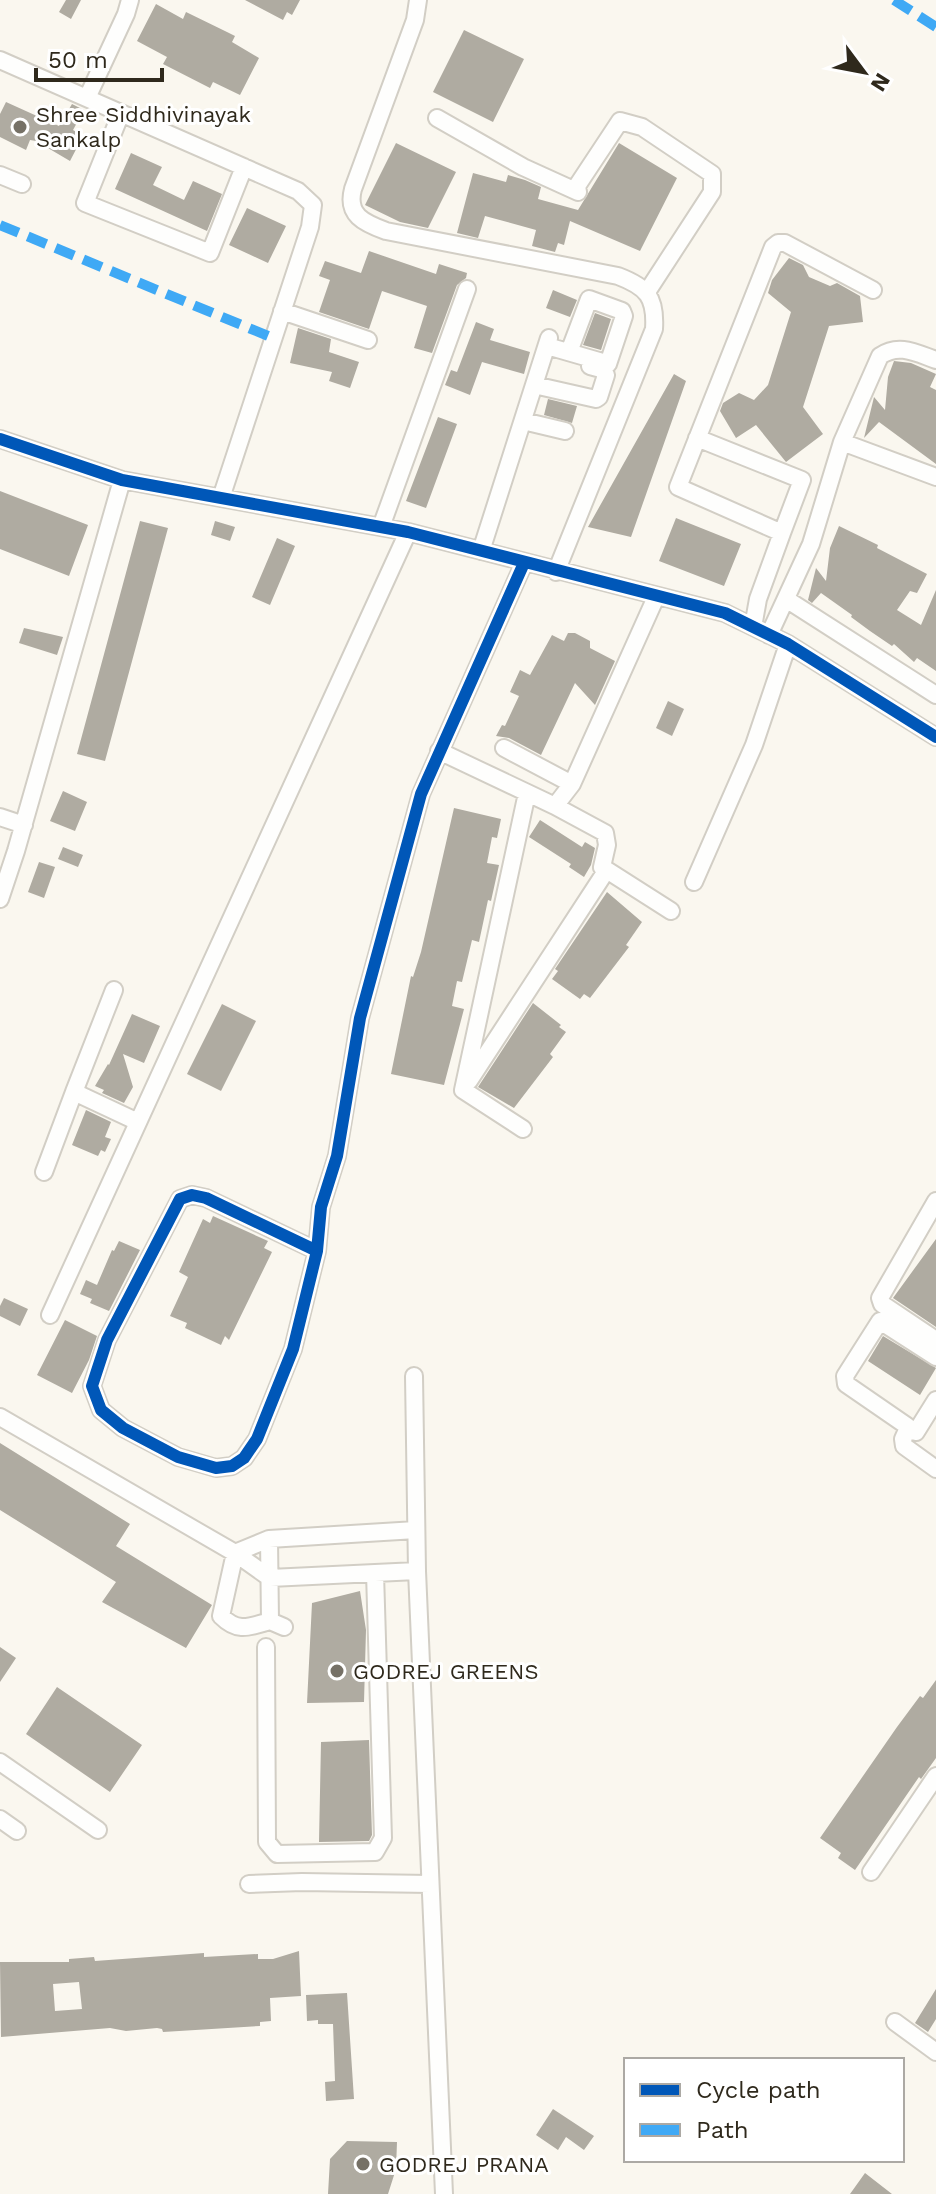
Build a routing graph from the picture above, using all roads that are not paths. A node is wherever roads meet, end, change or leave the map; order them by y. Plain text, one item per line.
1 (130, 0) edge
2 (418, 0) edge
3 (0, 60) edge
4 (87, 98) junction
5 (121, 113) junction
6 (437, 118) dead end
7 (244, 167) junction
8 (0, 175) edge
9 (22, 184) dead end
10 (467, 289) dead end
11 (873, 290) dead end
12 (647, 292) junction
13 (282, 311) junction
14 (368, 340) dead end
15 (547, 346) junction
16 (569, 352) dead end
17 (936, 360) edge
18 (534, 385) junction
19 (523, 421) junction
20 (565, 431) dead end
21 (697, 438) junction
22 (0, 439) edge
23 (842, 442) junction
24 (936, 477) edge
25 (122, 480) junction
26 (221, 498) junction
27 (381, 527) junction
28 (408, 532) junction
29 (782, 533) junction
30 (481, 551) junction
31 (524, 563) junction
32 (556, 572) junction
33 (656, 597) junction
34 (786, 599) junction
35 (753, 627) junction
36 (769, 635) junction
37 (788, 644) junction
38 (936, 695) edge
39 (936, 737) edge
40 (504, 748) dead end
41 (439, 751) junction
42 (572, 784) junction
43 (527, 793) junction
44 (555, 806) junction
45 (0, 817) edge
46 (24, 825) junction
47 (606, 871) junction
48 (694, 882) dead end
49 (0, 899) edge
50 (671, 911) dead end
51 (114, 990) dead end
52 (463, 1090) junction
53 (74, 1092) junction
54 (138, 1122) junction
55 (523, 1129) dead end
56 (44, 1172) dead end
57 (936, 1201) edge
58 (317, 1251) junction
59 (50, 1315) dead end
60 (936, 1340) edge
61 (936, 1357) edge
62 (414, 1376) dead end
63 (936, 1400) edge
64 (0, 1417) edge
65 (907, 1430) junction
66 (936, 1469) edge
67 (416, 1530) junction
68 (269, 1539) junction
69 (235, 1553) junction
70 (417, 1571) junction
71 (375, 1573) junction
72 (270, 1578) junction
73 (266, 1647) dead end
74 (0, 1762) edge
75 (936, 1776) edge
76 (0, 1819) edge
77 (98, 1830) dead end
78 (17, 1831) dead end
79 (871, 1872) dead end
80 (249, 1884) dead end
81 (430, 1884) junction
82 (895, 2022) dead end
83 (936, 2052) edge
84 (444, 2194) edge

1 - 4 street
2 - 12 street
3 - 4 street
4 - 5 street
5 - 7 street
5 - 7 street
6 - 12 street
7 - 13 street
8 - 9 street
10 - 27 street
11 - 21 street
12 - 32 street
13 - 14 street
13 - 26 street
15 - 16 street
15 - 18 street
15 - 18 street
17 - 23 street
18 - 19 street
19 - 20 street
19 - 30 street
21 - 29 street
21 - 29 street
22 - 25 street
23 - 24 street
23 - 34 street
25 - 26 street
25 - 46 street
26 - 27 street
27 - 28 street
28 - 30 street
28 - 54 street
29 - 35 street
30 - 31 street
31 - 32 street
31 - 41 street
32 - 33 street
33 - 35 street
33 - 42 street
34 - 36 street
34 - 38 street
35 - 36 street
36 - 37 street
37 - 39 street
37 - 48 street
40 - 42 street
41 - 43 street
41 - 58 street
42 - 44 street
43 - 44 street
43 - 52 street
44 - 47 street
45 - 46 street
46 - 49 street
47 - 50 street
47 - 52 street
51 - 53 street
52 - 55 street
53 - 54 street
53 - 56 street
54 - 59 street
57 - 60 street
58 - 58 street
61 - 65 street
62 - 67 street
63 - 65 street
64 - 69 street
65 - 66 street
67 - 68 street
67 - 70 street
68 - 69 street
68 - 72 street
69 - 72 street
69 - 72 street
70 - 71 street
70 - 81 street
71 - 72 street
71 - 73 street
74 - 77 street
75 - 79 street
76 - 78 street
80 - 81 street
81 - 84 street
82 - 83 street

